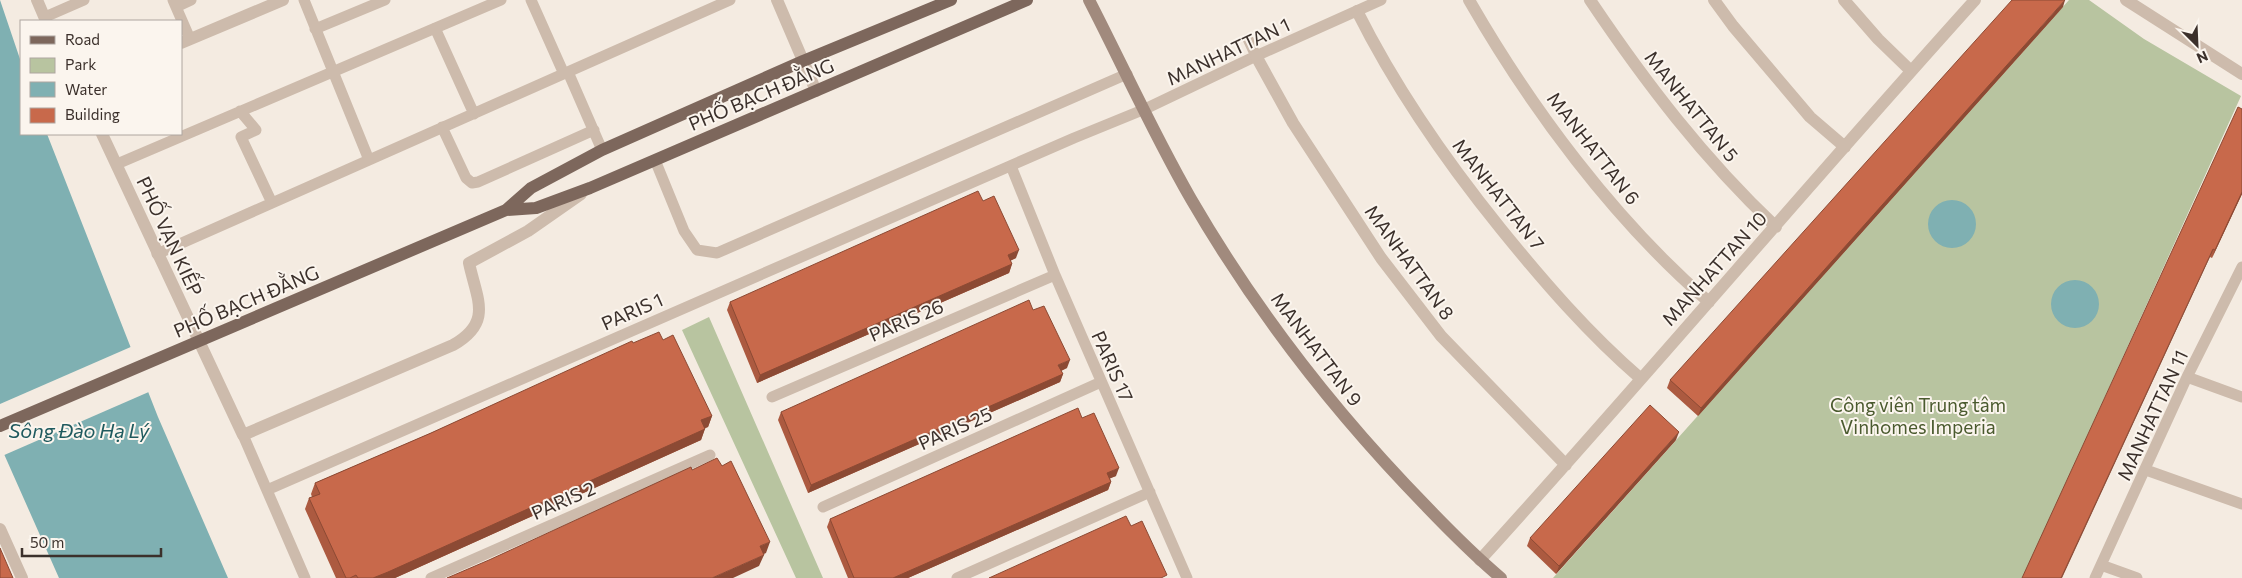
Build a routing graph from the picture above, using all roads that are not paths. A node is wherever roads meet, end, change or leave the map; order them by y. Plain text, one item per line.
1 (37, 0) edge
2 (84, 0) edge
3 (191, 0) edge
4 (283, 0) edge
5 (304, 0) edge
6 (385, 0) edge
7 (502, 0) edge
8 (531, 0) edge
9 (730, 0) edge
10 (777, 0) edge
11 (951, 0) edge
12 (1027, 0) edge
13 (1089, 0) edge
14 (1381, 0) edge
15 (1469, 0) edge
16 (1590, 0) edge
17 (1714, 0) edge
18 (1844, 0) edge
19 (1975, 0) edge
20 (2126, 0) edge
21 (175, 4) edge
22 (1357, 11) junction
23 (46, 19) edge
24 (180, 20) edge
25 (182, 28) edge
26 (435, 28) junction
27 (315, 29) junction
28 (1248, 38) dead end
29 (186, 41) edge
30 (1256, 56) junction
31 (802, 62) junction
32 (1911, 71) junction
33 (332, 72) junction
34 (566, 73) junction
35 (1127, 74) junction
36 (2242, 74) edge
37 (816, 91) junction
38 (1146, 110) junction
39 (240, 111) junction
40 (474, 114) junction
41 (442, 127) junction
42 (594, 130) junction
43 (102, 135) edge
44 (1845, 147) junction
45 (602, 150) junction
46 (369, 160) junction
47 (655, 160) junction
48 (117, 164) junction
49 (1011, 166) junction
50 (590, 188) junction
51 (272, 203) junction
52 (506, 210) junction
53 (1776, 227) junction
54 (157, 254) junction
55 (2242, 267) edge
56 (1055, 275) junction
57 (2238, 286) edge
58 (1708, 302) junction
59 (2187, 377) junction
60 (1640, 378) junction
61 (1101, 382) junction
62 (772, 397) dead end
63 (2242, 397) edge
64 (0, 426) edge
65 (243, 435) junction
66 (710, 455) dead end
67 (1566, 465) junction
68 (2146, 470) junction
69 (267, 490) junction
70 (1150, 492) junction
71 (2242, 504) edge
72 (823, 506) dead end
73 (0, 529) edge
74 (1480, 560) junction
75 (2101, 565) junction
76 (22, 578) edge
77 (305, 578) edge
78 (431, 578) edge
79 (958, 578) edge
80 (1188, 578) edge
81 (1501, 578) edge
82 (2095, 578) edge
83 (2137, 578) edge

1 - 23 street
2 - 23 lane
3 - 21 lane
4 - 29 street
5 - 27 lane
6 - 27 lane
7 - 26 lane
8 - 34 lane
9 - 34 lane
10 - 31 street
11 - 31 main road, PHỐ BẠCH ĐẰNG
12 - 37 main road, PHỐ BẠCH ĐẰNG
13 - 35 main road, MANHATTAN 9
14 - 22 lane, MANHATTAN 1
15 - 58 street, MANHATTAN 6
16 - 53 street, MANHATTAN 5
17 - 44 street
18 - 32 street
19 - 32 street, MANHATTAN 10
20 - 36 street
21 - 24 lane
22 - 30 lane, MANHATTAN 1
22 - 60 street, MANHATTAN 7
25 - 29 lane
26 - 33 lane
26 - 40 lane
27 - 33 lane
28 - 30 lane
30 - 38 lane, MANHATTAN 1
30 - 67 street, MANHATTAN 8
31 - 37 street
31 - 45 main road, PHỐ BẠCH ĐẰNG
32 - 44 street, MANHATTAN 10
33 - 39 lane
33 - 46 lane
34 - 40 lane
34 - 42 lane
35 - 38 main road, MANHATTAN 9
35 - 47 lane
37 - 47 main road, PHỐ BẠCH ĐẰNG
38 - 49 lane, MANHATTAN 1
38 - 74 main road, MANHATTAN 9
39 - 48 lane
39 - 51 lane
40 - 41 lane
41 - 42 lane
41 - 46 lane
42 - 45 lane
43 - 48 street, PHỐ VẠN KIẾP
44 - 53 street, MANHATTAN 10
45 - 52 main road, PHỐ BẠCH ĐẰNG
46 - 51 lane
47 - 50 main road, PHỐ BẠCH ĐẰNG
48 - 54 street, PHỐ VẠN KIẾP
49 - 56 lane, PARIS 17
49 - 69 lane, PARIS 1
50 - 52 main road, PHỐ BẠCH ĐẰNG
50 - 65 street
51 - 54 lane
52 - 64 main road, PHỐ BẠCH ĐẰNG
53 - 58 street, MANHATTAN 10
54 - 65 street, PHỐ VẠN KIẾP
55 - 57 lane, MANHATTAN 11
56 - 61 lane, PARIS 17
56 - 62 lane, PARIS 26
57 - 59 lane, MANHATTAN 11
58 - 60 street, MANHATTAN 10
59 - 63 lane
59 - 68 lane, MANHATTAN 11
60 - 67 street, MANHATTAN 10
61 - 70 lane, PARIS 17
61 - 72 lane, PARIS 25
65 - 69 lane
66 - 78 lane, PARIS 2
67 - 74 street, MANHATTAN 10
68 - 71 lane
68 - 75 lane, MANHATTAN 11
69 - 77 lane
70 - 79 lane
70 - 80 lane, PARIS 17
73 - 76 street
74 - 81 main road, MANHATTAN 9
75 - 82 lane, MANHATTAN 11
75 - 83 lane

